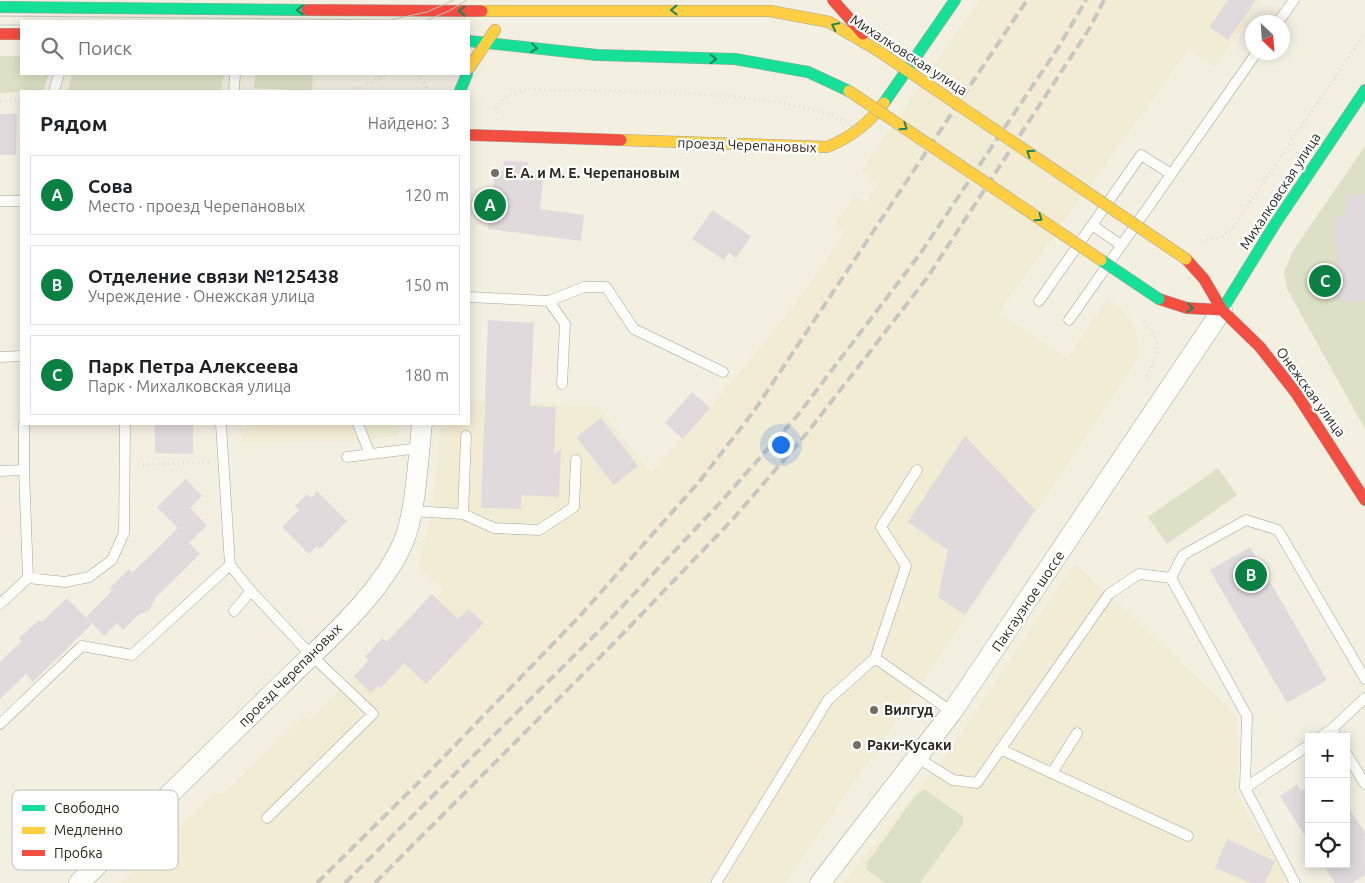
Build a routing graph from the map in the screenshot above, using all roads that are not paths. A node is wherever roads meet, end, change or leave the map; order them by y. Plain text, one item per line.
1 (519, 0) edge
2 (833, 0) edge
3 (1294, 0) edge
4 (951, 2) edge
5 (0, 7) edge
6 (511, 10) junction
7 (238, 15) edge
8 (1283, 15) edge
9 (0, 34) edge
10 (20, 34) edge
11 (470, 41) edge
12 (485, 42) junction
13 (877, 50) junction
14 (1250, 60) edge
15 (470, 66) edge
16 (59, 75) edge
17 (235, 75) edge
18 (467, 75) edge
19 (54, 90) edge
20 (234, 90) edge
21 (460, 90) edge
22 (1365, 90) edge
23 (470, 135) edge
24 (1171, 174) junction
25 (20, 200) edge
26 (0, 201) edge
27 (1092, 225) junction
28 (1121, 245) junction
29 (470, 297) edge
30 (549, 301) junction
31 (1039, 301) dead end
32 (1222, 310) junction
33 (1069, 320) dead end
34 (20, 356) edge
35 (0, 357) edge
36 (723, 372) dead end
37 (562, 384) dead end
38 (24, 425) edge
39 (125, 425) edge
40 (221, 425) edge
41 (358, 425) edge
42 (422, 425) edge
43 (466, 436) dead end
44 (419, 448) junction
45 (370, 454) junction
46 (347, 457) dead end
47 (576, 460) dead end
48 (24, 470) junction
49 (917, 470) dead end
50 (0, 471) edge
51 (1365, 500) edge
52 (411, 510) junction
53 (463, 514) junction
54 (230, 565) junction
55 (28, 578) junction
56 (1171, 578) junction
57 (252, 591) junction
58 (0, 604) edge
59 (234, 611) dead end
60 (311, 655) junction
61 (875, 658) junction
62 (1365, 679) edge
63 (1365, 698) edge
64 (952, 712) junction
65 (0, 724) edge
66 (1077, 733) dead end
67 (1334, 733) edge
68 (1305, 748) edge
69 (1000, 749) junction
70 (918, 758) junction
71 (1350, 760) edge
72 (1052, 773) junction
73 (1365, 784) edge
74 (1245, 788) junction
75 (174, 790) edge
76 (267, 818) dead end
77 (1188, 836) dead end
78 (93, 870) edge
79 (80, 883) edge
80 (716, 883) edge
81 (820, 883) edge
82 (1295, 883) edge

1 - 6 main road
2 - 13 main road
3 - 8 lane
4 - 23 main road, проезд Черепановых
5 - 7 main road, Михалковская улица
6 -> 7 main road, Михалковская улица
6 - 12 main road
13 -> 6 main road, Михалковская улица
9 - 10 main road
11 - 12 main road
12 - 15 main road
12 -> 32 main road, bridge
32 -> 13 main road, Михалковская улица, bridge
14 - 24 lane
16 - 19 lane
17 - 20 lane
18 - 21 main road
22 - 32 main road, Михалковская улица
24 - 27 lane
24 - 28 lane
25 - 26 lane
27 - 28 lane
27 - 31 lane
28 - 33 lane
29 - 30 lane
30 - 36 lane
30 - 37 lane
32 - 51 main road, Онежская улица
32 - 64 street, Пакгаузное шоссе
34 - 35 lane
38 - 48 lane
39 - 55 lane
40 - 54 lane
41 - 45 lane
42 - 44 street, проезд Черепановых
43 - 53 lane
44 - 45 lane
44 - 52 street, проезд Черепановых
45 - 46 lane
47 - 53 lane
48 - 50 lane
48 - 55 lane
49 - 61 lane
52 - 53 lane
52 - 60 street, проезд Черепановых
54 - 57 lane
54 - 65 lane
55 - 58 lane
56 - 62 lane
56 - 69 lane
56 - 74 lane
57 - 59 lane
57 - 60 lane
60 - 75 street, проезд Черепановых
60 - 76 lane
61 - 64 lane
61 - 80 lane
63 - 67 lane
64 - 70 street, Пакгаузное шоссе
66 - 72 lane
68 - 74 lane
69 - 70 lane
69 - 72 lane
70 - 81 street, Пакгаузное шоссе
71 - 73 lane
72 - 77 lane
74 - 82 lane
78 - 79 street, проезд Черепановых

